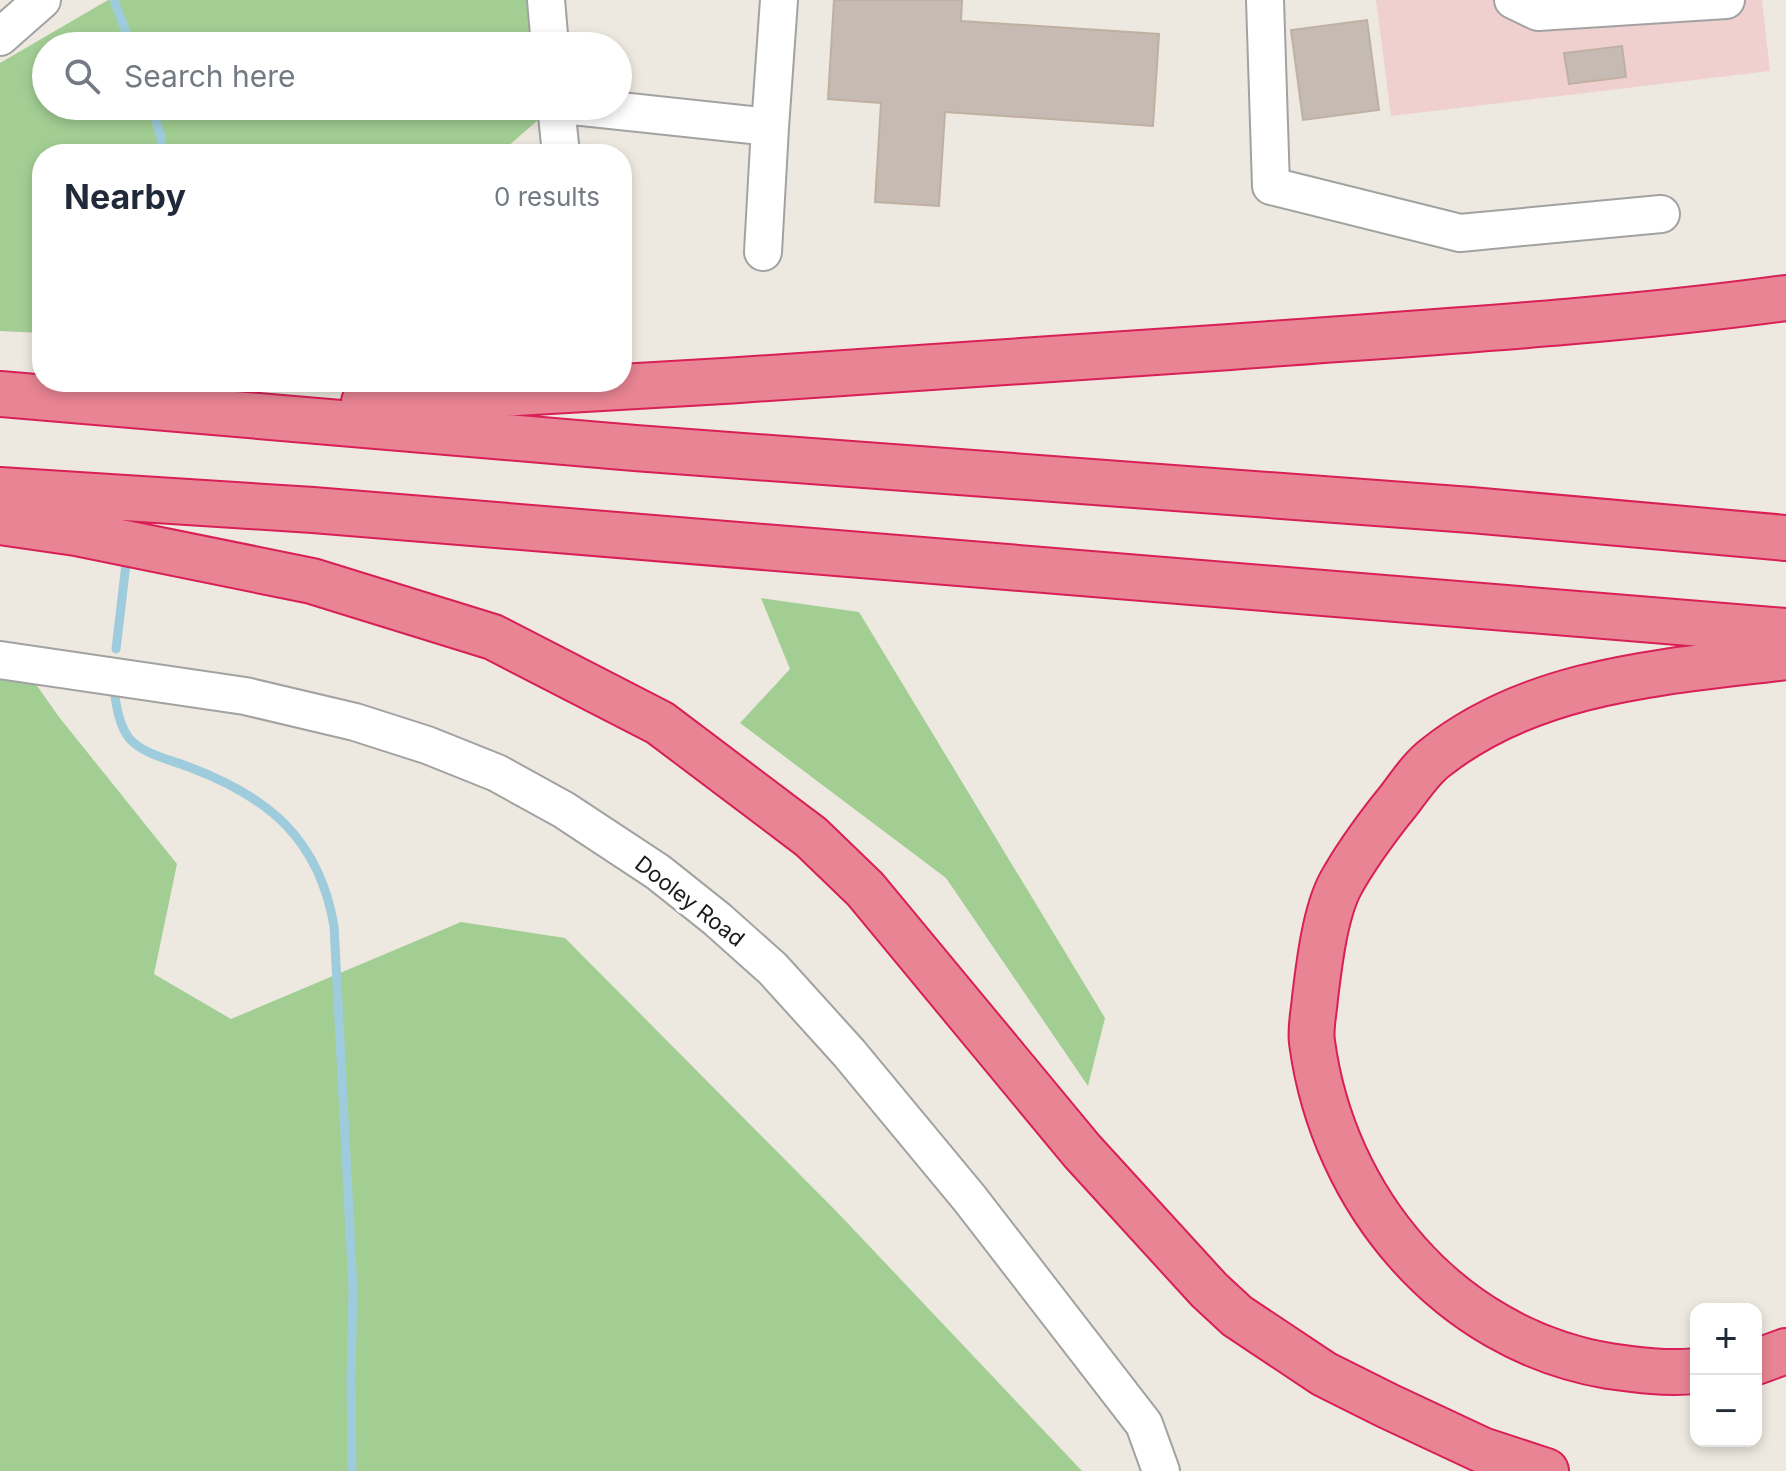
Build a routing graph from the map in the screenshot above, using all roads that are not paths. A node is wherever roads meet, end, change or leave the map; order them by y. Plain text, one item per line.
1 (42, 0) edge
2 (546, 0) edge
3 (779, 0) edge
4 (1265, 0) edge
5 (1513, 0) edge
6 (1726, 1) edge
7 (549, 32) edge
8 (0, 37) edge
9 (632, 112) edge
10 (557, 120) edge
11 (770, 127) junction
12 (560, 144) edge
13 (1661, 214) dead end
14 (763, 252) dead end
15 (1786, 298) edge
16 (632, 386) edge
17 (528, 392) edge
18 (0, 394) edge
19 (205, 410) junction
20 (0, 490) edge
21 (0, 522) edge
22 (1786, 538) edge
23 (1786, 631) edge
24 (1786, 657) edge
25 (0, 660) edge
26 (1786, 1351) edge
27 (1762, 1360) edge
28 (1690, 1371) edge
29 (1161, 1471) edge
30 (1546, 1471) edge

1 - 8 street
2 - 7 street
3 - 11 street
4 - 13 street
5 - 6 street
9 - 11 street
10 - 12 street
11 - 14 street
15 - 16 highway
17 - 19 highway
18 - 19 highway
19 - 22 highway
20 - 23 highway
21 - 30 highway
24 - 28 highway
25 - 29 street, Dooley Road
26 - 27 highway

